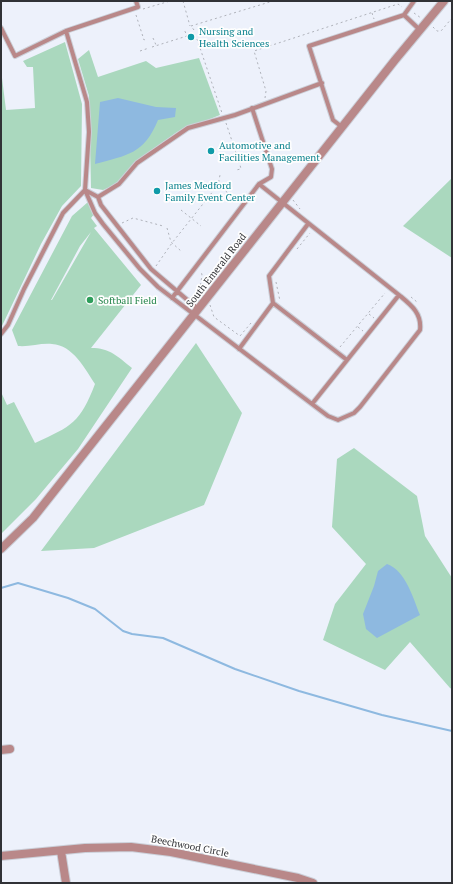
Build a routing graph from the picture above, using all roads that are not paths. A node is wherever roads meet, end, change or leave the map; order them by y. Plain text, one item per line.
1 (136, 1) edge
2 (414, 1) edge
3 (444, 1) edge
4 (404, 15) junction
5 (1, 28) edge
6 (66, 30) junction
7 (420, 30) junction
8 (322, 83) junction
9 (252, 108) junction
10 (342, 127) junction
11 (260, 184) junction
12 (85, 190) junction
13 (98, 197) junction
14 (283, 202) junction
15 (308, 224) junction
16 (177, 292) junction
17 (399, 295) junction
18 (172, 298) junction
19 (273, 304) junction
20 (196, 312) junction
21 (1, 334) edge
22 (239, 349) junction
23 (347, 360) junction
24 (312, 404) junction
25 (1, 549) edge
26 (10, 749) dead end
27 (1, 750) edge
28 (61, 851) junction
29 (1, 856) edge
30 (66, 883) edge
31 (314, 883) edge

1 - 6 lane
2 - 4 lane
3 - 7 street, South Emerald Road
4 - 7 lane
4 - 8 lane
5 - 6 lane
6 - 12 lane
7 - 10 street, South Emerald Road
8 - 9 lane
8 - 10 lane
9 - 11 lane
9 - 13 lane
10 - 14 street, South Emerald Road
11 - 14 lane
11 - 16 lane
12 - 13 lane
12 - 18 lane
12 - 21 lane
13 - 16 lane
14 - 15 lane
14 - 20 street, South Emerald Road
15 - 17 lane
15 - 19 lane
16 - 18 lane
16 - 20 lane
17 - 23 lane
17 - 24 lane
18 - 20 lane
19 - 22 lane
19 - 23 lane
20 - 22 lane
20 - 25 street, South Emerald Road
22 - 24 lane
23 - 24 lane
26 - 27 street
28 - 29 street, Beechwood Circle
28 - 30 street
28 - 31 street, Beechwood Circle

